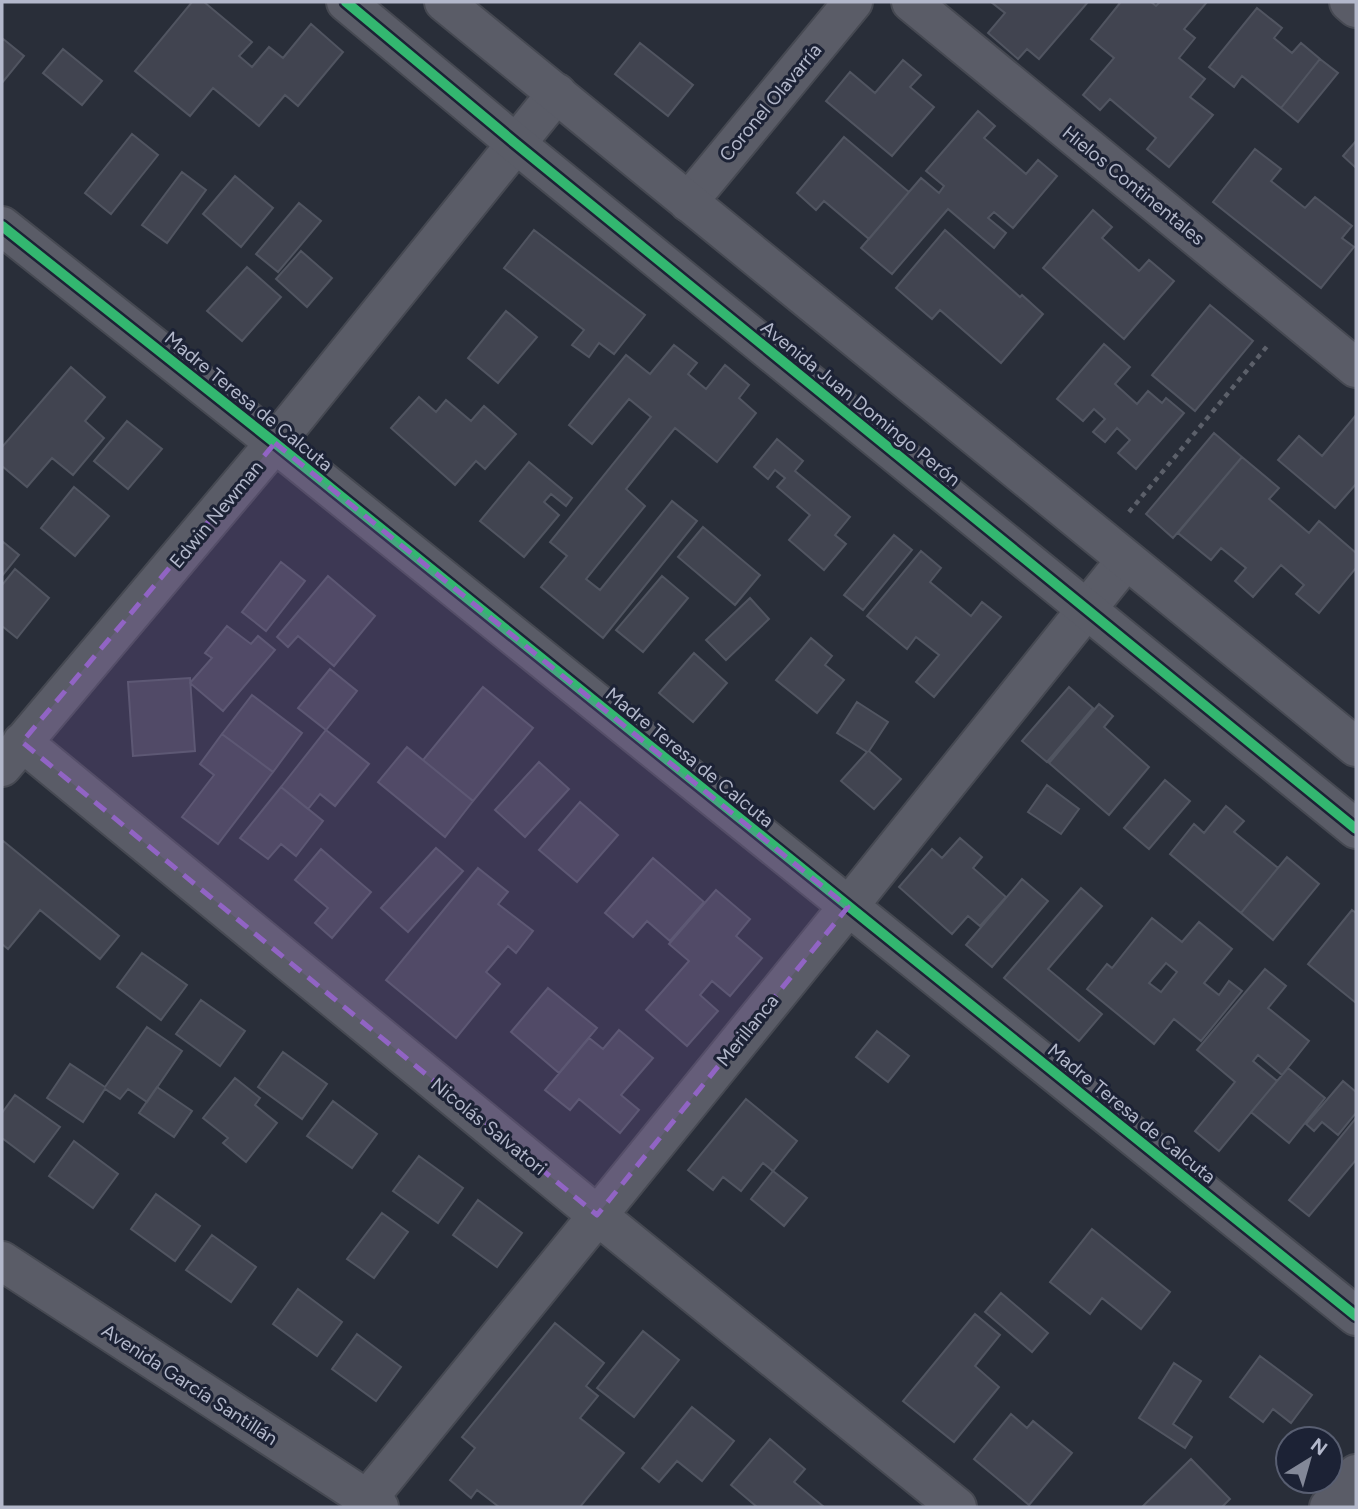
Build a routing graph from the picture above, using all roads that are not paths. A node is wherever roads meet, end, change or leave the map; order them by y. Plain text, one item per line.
1 (346, 2) edge
2 (444, 2) edge
3 (853, 2) edge
4 (911, 2) edge
5 (1349, 2) edge
6 (1356, 8) edge
7 (557, 93) junction
8 (515, 143) junction
9 (688, 202) junction
10 (2, 226) edge
11 (1356, 368) edge
12 (275, 443) junction
13 (1115, 551) junction
14 (1087, 611) junction
15 (1356, 747) edge
16 (12, 754) edge
17 (1356, 830) edge
18 (848, 907) junction
19 (597, 1215) junction
20 (2, 1261) edge
21 (1356, 1316) edge
22 (1356, 1474) edge
23 (369, 1505) edge
24 (957, 1507) edge
25 (1329, 1507) edge

1 - 8 street, Avenida Juan Domingo Perón
2 - 7 street
3 - 9 street, Coronel Olavarría
4 - 11 street, Hielos Continentales
5 - 6 street
7 - 8 street, Edwin Newman
7 - 9 street
8 - 12 street, Edwin Newman
8 - 14 street, Avenida Juan Domingo Perón
9 - 13 street
10 - 12 street, Madre Teresa de Calcuta
12 - 16 street, Edwin Newman
12 - 18 street, Madre Teresa de Calcuta
13 - 14 street, Merillanca
13 - 15 street
14 - 17 street, Avenida Juan Domingo Perón
14 - 18 street, Merillanca
16 - 19 street, Nicolás Salvatori
18 - 19 street, Merillanca
18 - 21 street, Madre Teresa de Calcuta
19 - 23 street, Merillanca
19 - 24 street, Nicolás Salvatori
20 - 23 street, Avenida García Santillán
22 - 25 street

